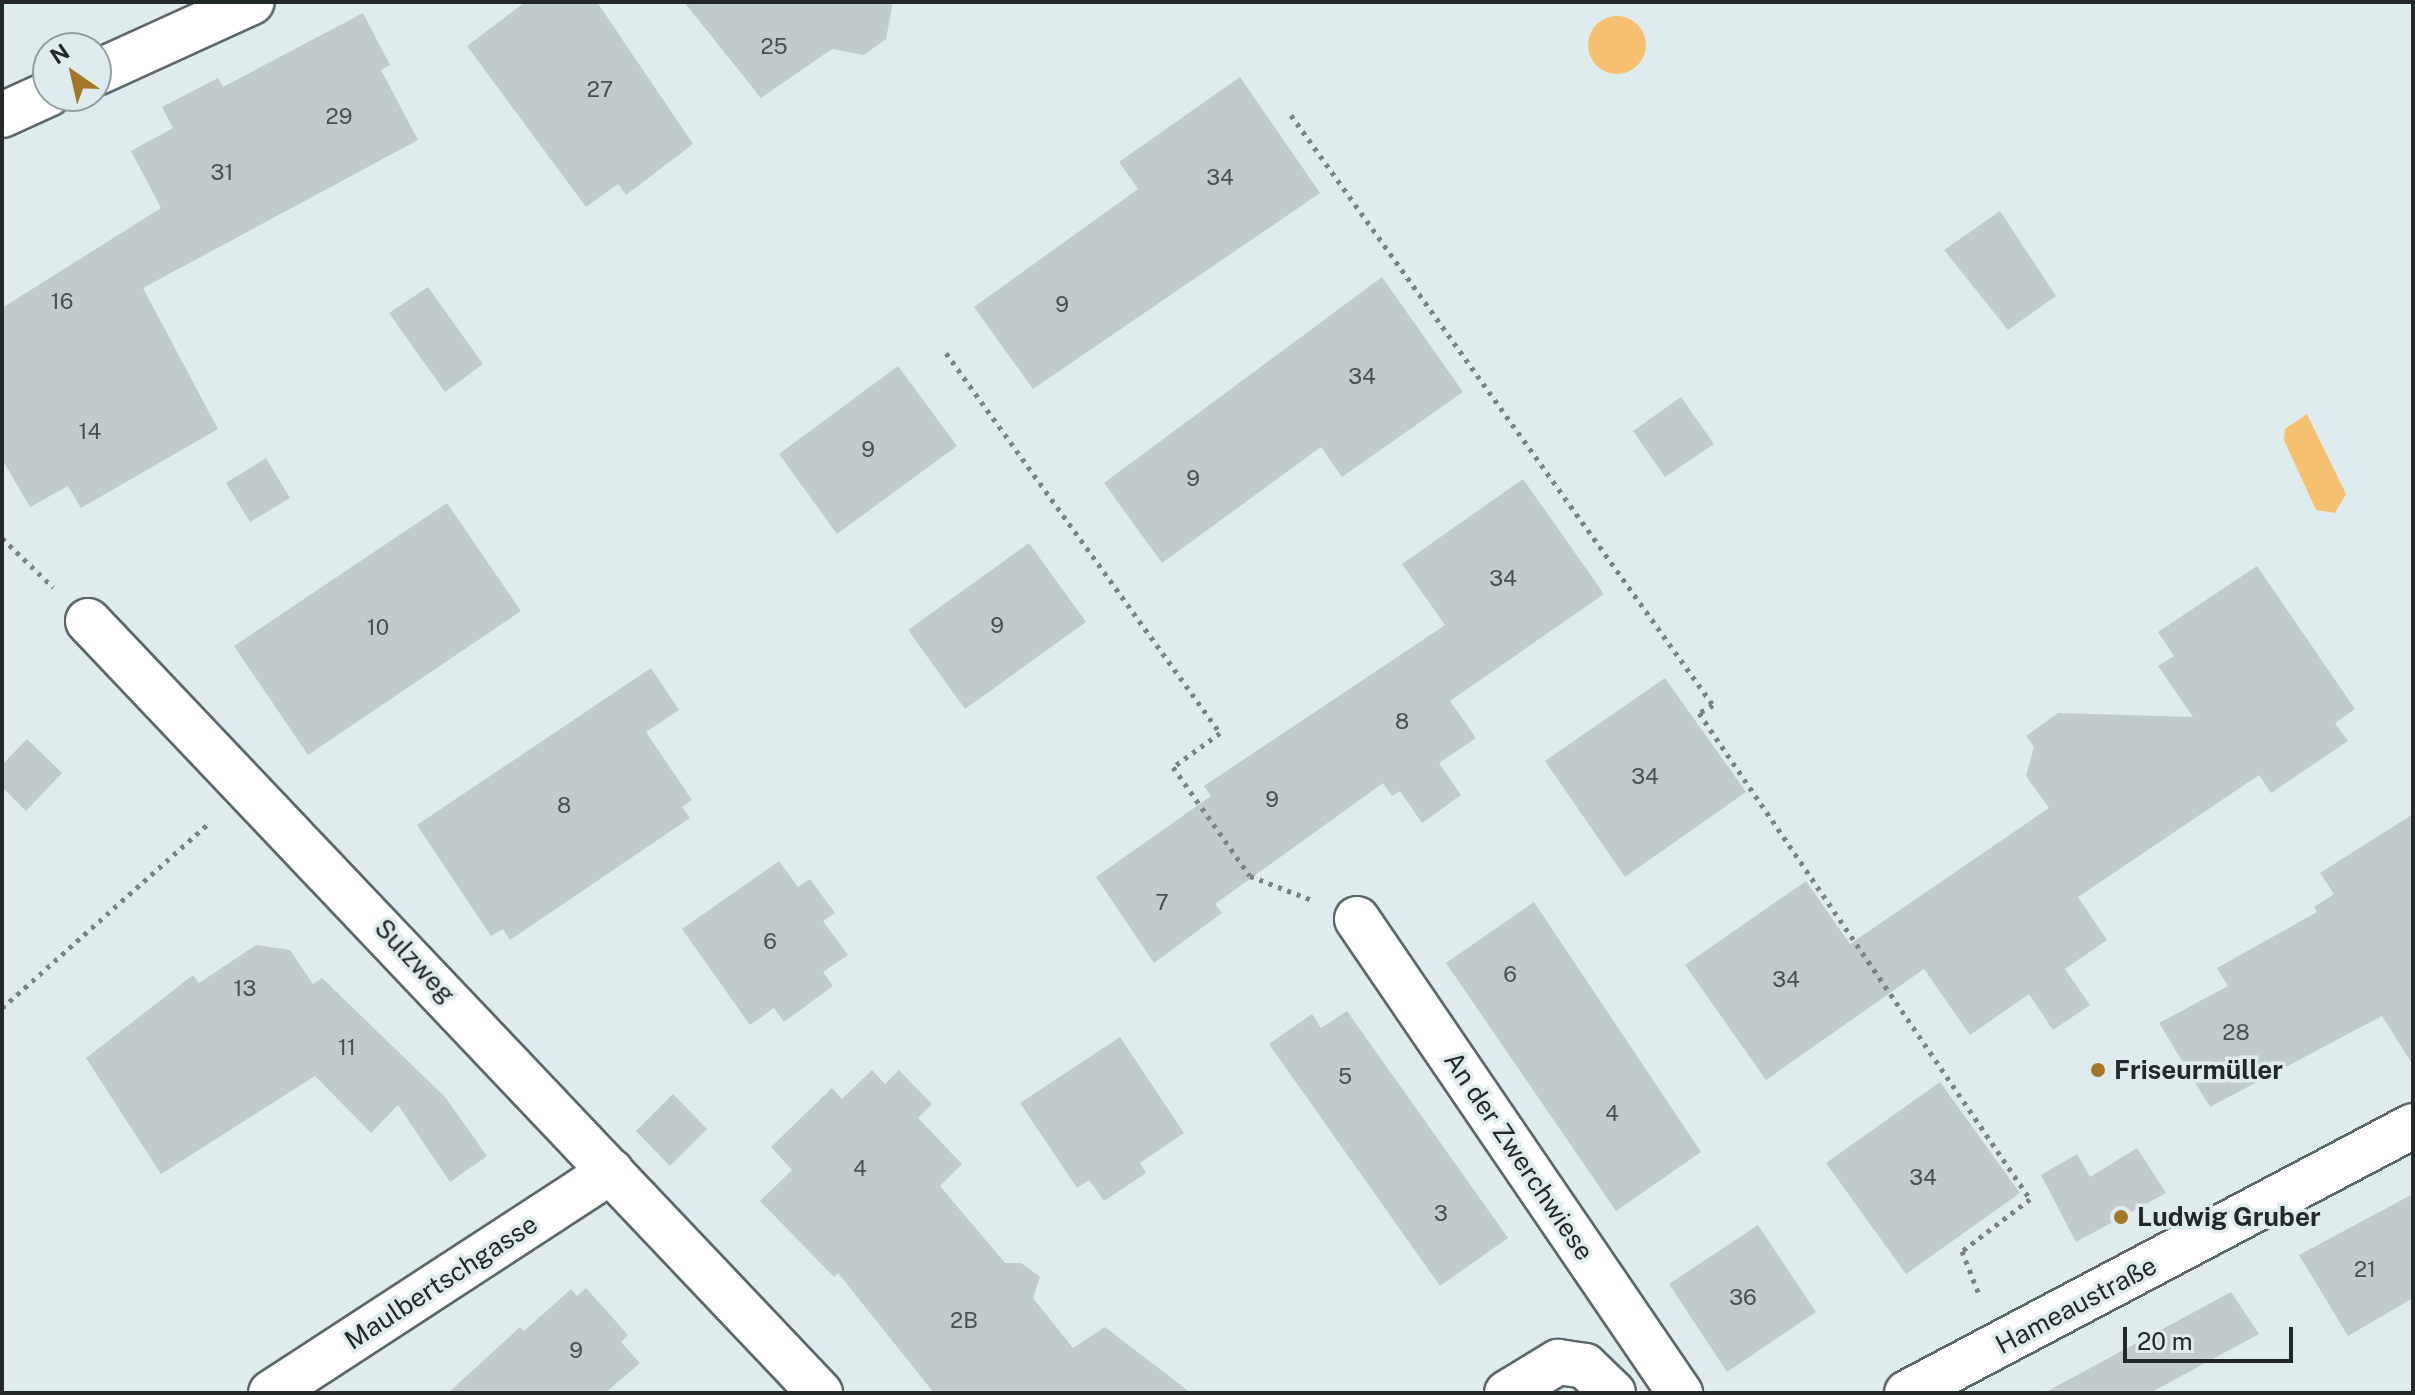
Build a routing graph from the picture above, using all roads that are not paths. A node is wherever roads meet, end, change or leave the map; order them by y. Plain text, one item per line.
1 (252, 2) edge
2 (112, 66) edge
3 (32, 101) edge
4 (2, 115) edge
5 (88, 621) road end
6 (1357, 919) road end
7 (2413, 1126) edge
8 (611, 1171) junction
9 (271, 1393) edge
10 (820, 1393) edge
11 (1507, 1393) edge
12 (1613, 1393) edge
13 (1680, 1393) edge
14 (1907, 1393) edge

1 - 2 street
3 - 4 street
5 - 8 street, Sulzweg
6 - 13 street, An der Zwerchwiese
7 - 14 street, Hameaustraße
8 - 9 street, Maulbertschgasse
8 - 10 street, Sulzweg
11 - 12 street

